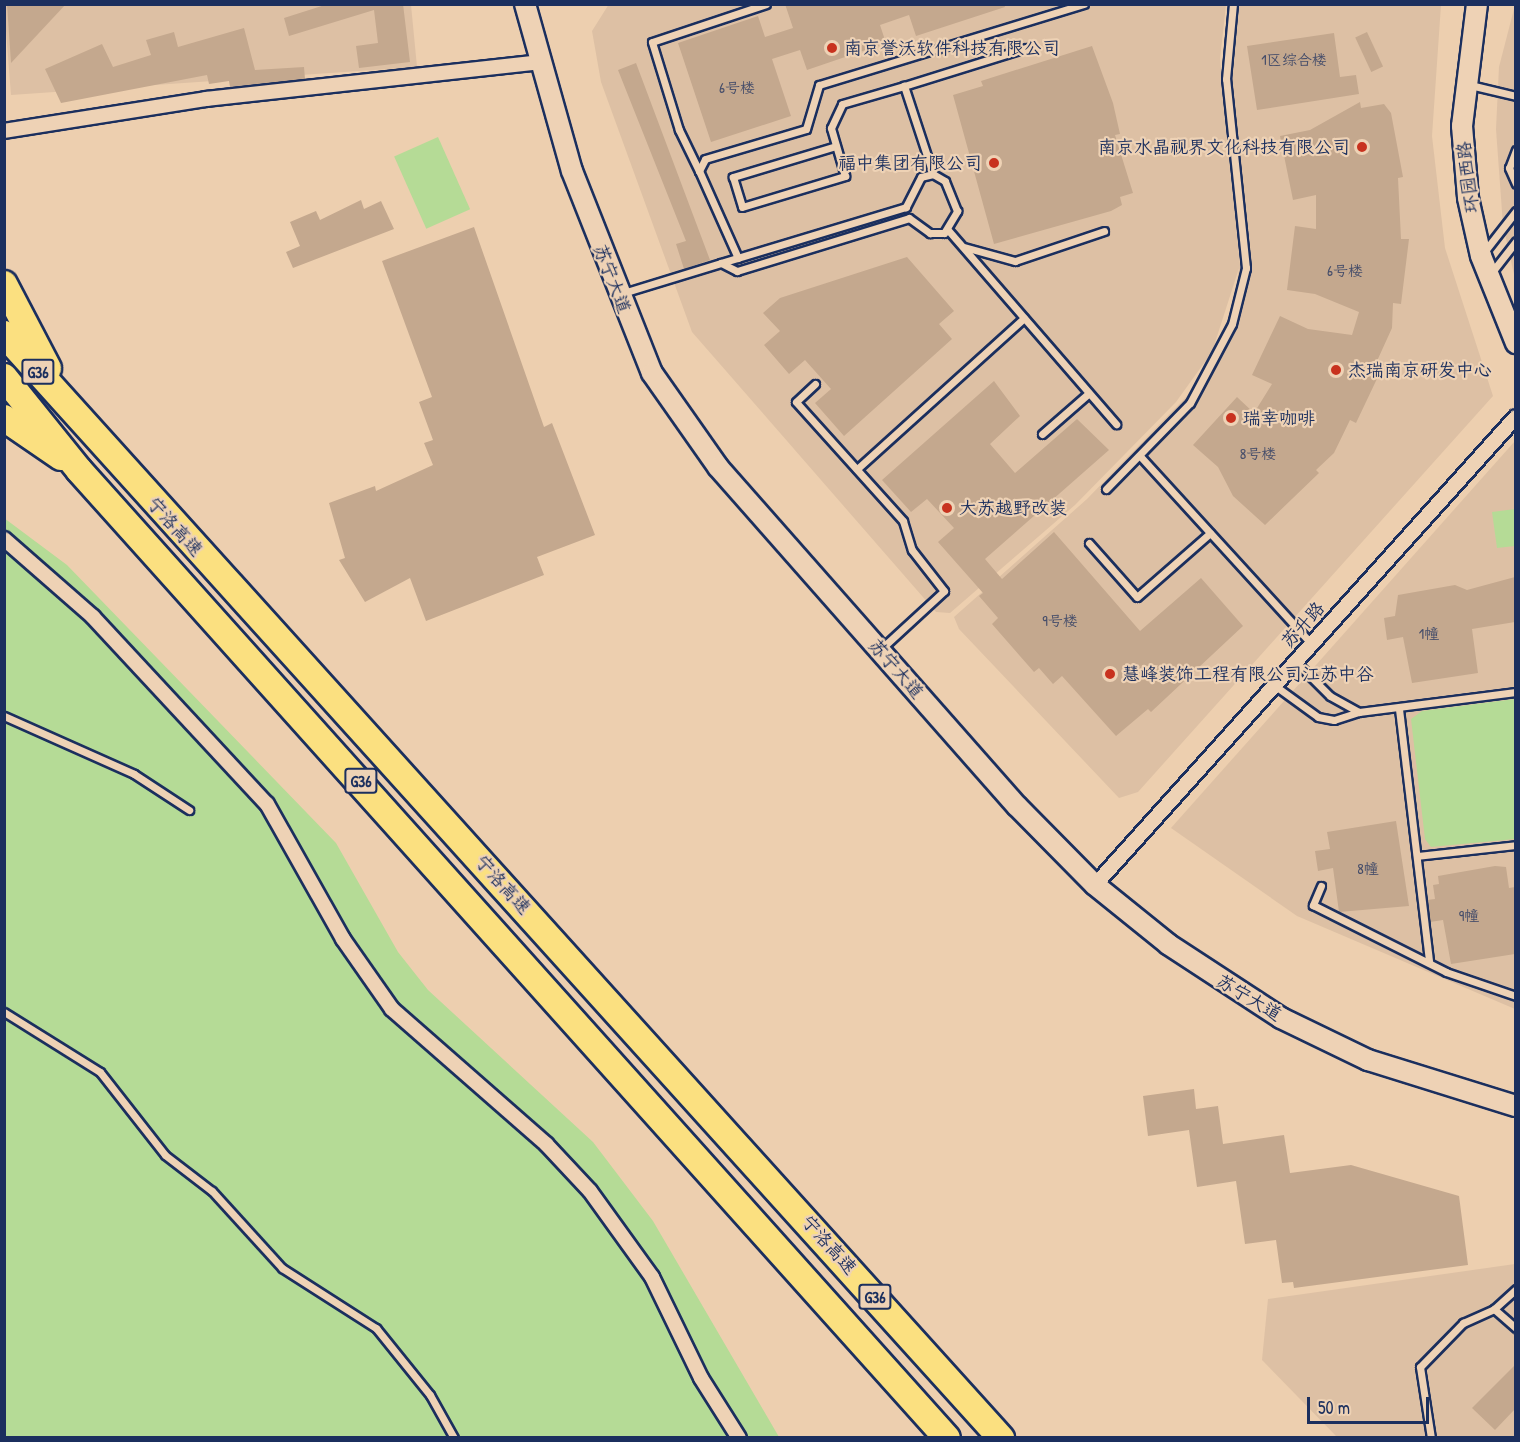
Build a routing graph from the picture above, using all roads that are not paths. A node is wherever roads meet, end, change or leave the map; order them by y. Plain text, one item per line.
1 (525, 4) edge
2 (766, 4) edge
3 (1084, 4) edge
4 (1233, 4) edge
5 (1477, 4) edge
6 (1026, 48) dead end
7 (539, 62) junction
8 (1465, 84) junction
9 (904, 86) junction
10 (1515, 96) edge
11 (4, 130) edge
12 (836, 146) junction
13 (1515, 150) edge
14 (699, 171) junction
15 (933, 174) junction
16 (1515, 184) edge
17 (1515, 211) edge
18 (948, 230) junction
19 (1104, 231) dead end
20 (1515, 241) edge
21 (962, 246) junction
22 (1481, 256) junction
23 (738, 258) junction
24 (721, 263) junction
25 (1488, 277) junction
26 (4, 284) edge
27 (617, 294) junction
28 (1024, 318) junction
29 (4, 334) edge
30 (1515, 344) edge
31 (4, 377) edge
32 (816, 384) dead end
33 (1089, 393) junction
34 (70, 411) junction
35 (1515, 417) edge
36 (4, 418) edge
37 (1116, 424) dead end
38 (1042, 434) dead end
39 (1140, 456) junction
40 (857, 469) junction
41 (79, 470) junction
42 (1106, 489) dead end
43 (1210, 533) junction
44 (4, 539) edge
45 (1089, 543) dead end
46 (1311, 643) junction
47 (880, 650) junction
48 (1295, 661) junction
49 (1274, 685) junction
50 (1515, 692) edge
51 (1398, 709) junction
52 (1359, 712) junction
53 (4, 716) edge
54 (189, 810) dead end
55 (1515, 845) edge
56 (1417, 856) junction
57 (1095, 885) junction
58 (1321, 886) dead end
59 (1429, 962) junction
60 (1515, 996) edge
61 (4, 1012) edge
62 (1515, 1106) edge
63 (1515, 1288) edge
64 (1494, 1309) junction
65 (1515, 1328) edge
66 (454, 1437) edge
67 (739, 1437) edge
68 (947, 1437) edge
69 (1001, 1437) edge
70 (1431, 1437) edge

1 - 7 street, 苏宁大道
2 - 14 lane
3 - 14 lane
4 - 39 lane
5 - 8 street, 环园西路
6 - 9 lane
7 - 11 street
7 - 27 street, 苏宁大道
8 - 10 lane
8 - 22 street, 环园西路
9 - 12 lane
9 - 15 lane
12 - 12 lane
13 - 16 lane
14 - 23 lane
15 - 18 lane
15 - 23 lane
17 - 22 lane
18 - 21 lane
18 - 24 lane
19 - 21 lane
20 - 25 lane
21 - 28 lane
22 - 25 street, 环园西路
23 - 24 lane
24 - 27 lane
25 - 30 street, 环园西路
26 - 34 highway
27 - 47 street, 苏宁大道
28 - 33 lane
28 - 40 lane
29 - 34 highway, 宁洛高速 / G36
31 - 41 highway, 宁洛高速 / G36
32 - 40 lane
33 - 37 lane
33 - 38 lane
34 - 69 highway, 宁洛高速 / G36
35 - 46 street, 苏升路
36 - 41 highway
39 - 42 lane
39 - 43 lane
40 - 47 lane
41 - 68 highway, 宁洛高速 / G36
43 - 45 lane
43 - 46 lane
44 - 67 street
46 - 48 street, 苏升路
47 - 57 street, 苏宁大道
48 - 49 street, 苏升路
48 - 52 lane
49 - 52 lane
49 - 57 street, 苏升路
50 - 51 lane
51 - 52 lane
51 - 56 lane
53 - 54 lane
55 - 56 lane
56 - 59 lane
57 - 62 street, 苏宁大道
58 - 59 lane
59 - 60 lane
61 - 66 lane
63 - 64 lane
64 - 65 lane
64 - 70 lane

